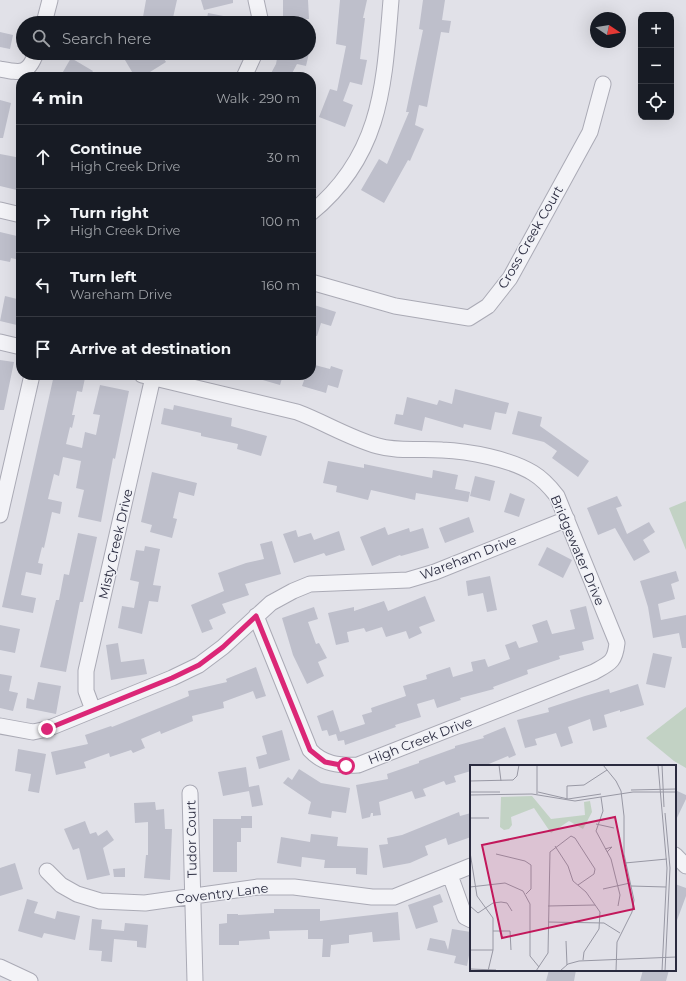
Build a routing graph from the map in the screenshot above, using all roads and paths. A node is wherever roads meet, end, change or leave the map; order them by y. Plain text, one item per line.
1 (50, 0) edge
2 (256, 0) edge
3 (391, 0) edge
4 (46, 16) edge
5 (259, 16) edge
6 (34, 60) edge
7 (252, 60) edge
8 (0, 69) edge
9 (16, 72) edge
10 (16, 72) edge
11 (246, 72) edge
12 (604, 84) dead end
13 (316, 209) edge
14 (0, 210) edge
15 (16, 214) edge
16 (316, 283) edge
17 (0, 342) edge
18 (16, 346) edge
19 (31, 380) edge
20 (146, 380) edge
21 (164, 380) edge
22 (0, 515) edge
23 (567, 519) junction
24 (256, 616) junction
25 (616, 655) joint
26 (93, 710) junction
27 (0, 726) edge
28 (190, 793) dead end
29 (676, 856) edge
30 (470, 866) edge
31 (686, 866) edge
32 (47, 871) dead end
33 (450, 875) junction
34 (193, 896) junction
35 (470, 919) edge
36 (0, 967) edge
37 (30, 981) edge
38 (195, 981) edge

1 - 4 street
2 - 5 street
3 - 13 street
6 - 10 street
7 - 11 street
8 - 9 street
12 - 16 street, Cross Creek Court
14 - 15 street
17 - 18 street
19 - 22 street
20 - 26 street, Misty Creek Drive
21 - 23 street, Bridgewater Drive
23 - 24 street, Wareham Drive
23 - 25 street, Bridgewater Drive
24 - 25 street, High Creek Drive
24 - 26 street, Wareham Drive
26 - 27 street, Wareham Drive
28 - 34 street, Tudor Court
29 - 31 street
30 - 33 street, Coventry Lane
32 - 34 street, Coventry Lane
33 - 34 street, Coventry Lane
33 - 35 street
34 - 38 street, Tudor Court
36 - 37 street

